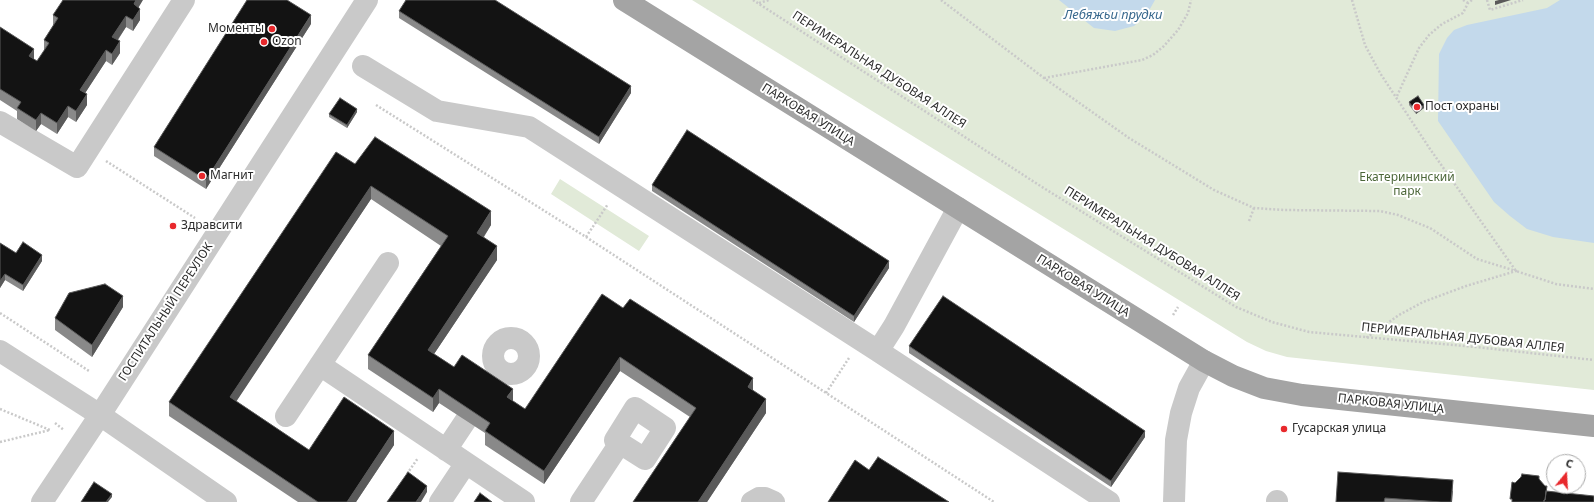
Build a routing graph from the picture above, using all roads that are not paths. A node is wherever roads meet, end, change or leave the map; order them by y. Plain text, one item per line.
1 (184, 0) edge
2 (367, 0) edge
3 (624, 0) edge
4 (363, 66) dead end
5 (0, 122) edge
6 (958, 208) junction
7 (388, 263) dead end
8 (869, 346) junction
9 (0, 351) edge
10 (1204, 361) junction
11 (320, 365) junction
12 (100, 415) junction
13 (286, 416) dead end
14 (466, 420) edge
15 (1594, 426) edge
16 (620, 443) dead end
17 (439, 445) junction
18 (466, 463) junction
19 (42, 502) edge
20 (226, 502) edge
21 (440, 502) edge
22 (524, 502) edge
23 (581, 502) edge
24 (752, 502) edge
25 (774, 502) edge
26 (1109, 502) edge
27 (1174, 502) edge

1 - 5 street
2 - 12 street, ГОСПИТАЛЬНЫЙ ПЕРЕУЛОК
3 - 6 main road, ПАРКОВАЯ УЛИЦА
4 - 8 street
6 - 8 street
6 - 10 main road, ПАРКОВАЯ УЛИЦА
7 - 11 street
8 - 26 street
9 - 12 street
10 - 15 main road, ПАРКОВАЯ УЛИЦА
10 - 27 street
11 - 13 street
11 - 17 street
12 - 19 street, ГОСПИТАЛЬНЫЙ ПЕРЕУЛОК
12 - 20 street
14 - 17 street
16 - 23 street
17 - 18 street
18 - 21 street
18 - 22 street
24 - 25 street

